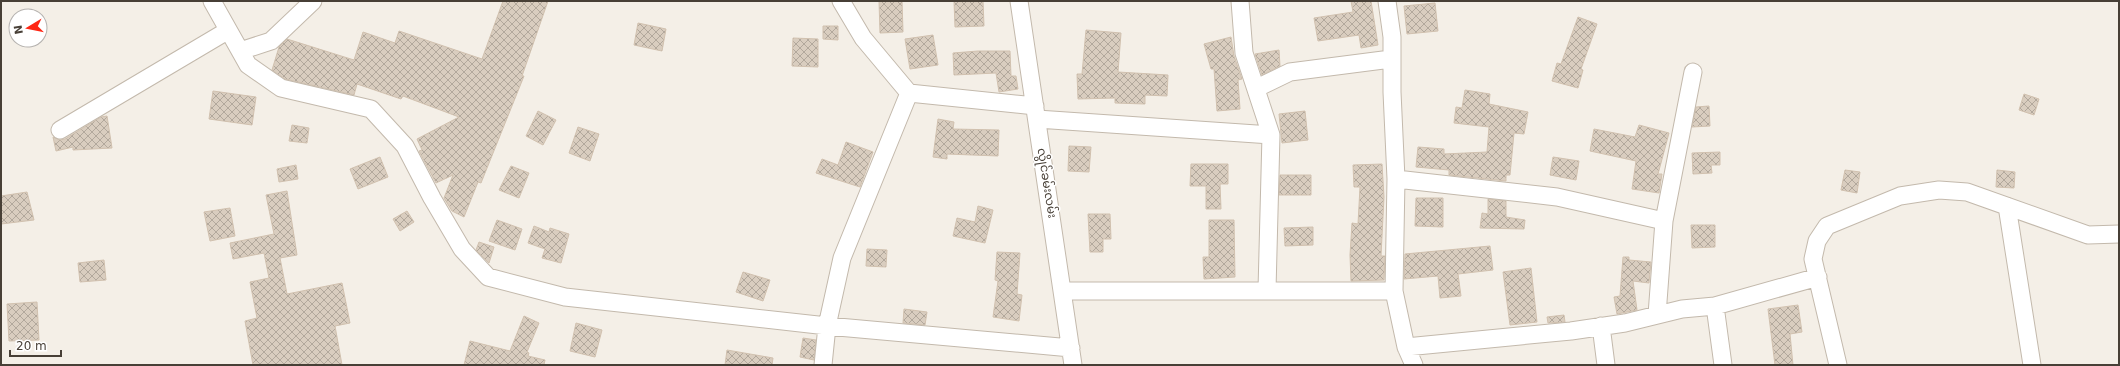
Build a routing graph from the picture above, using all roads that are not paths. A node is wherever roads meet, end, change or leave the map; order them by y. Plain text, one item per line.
1 (212, 1) edge
2 (313, 1) edge
3 (841, 1) edge
4 (1019, 1) edge
5 (1240, 1) edge
6 (1387, 1) edge
7 (227, 31) junction
8 (240, 51) junction
9 (1391, 59) junction
10 (1692, 72) dead end
11 (1257, 88) junction
12 (909, 93) junction
13 (1036, 113) junction
14 (60, 130) dead end
15 (1271, 135) junction
16 (1396, 179) junction
17 (2007, 206) junction
18 (1664, 221) junction
19 (2119, 234) edge
20 (1818, 277) junction
21 (1267, 290) junction
22 (1063, 291) junction
23 (1394, 291) junction
24 (1715, 306) junction
25 (1657, 315) junction
26 (827, 326) junction
27 (1601, 326) junction
28 (1406, 347) junction
29 (1071, 348) junction
30 (823, 365) edge
31 (1073, 365) edge
32 (1414, 365) edge
33 (1606, 365) edge
34 (1723, 365) edge
35 (1838, 365) edge
36 (2032, 365) edge

1 - 7 street
2 - 8 street
3 - 12 street
4 - 13 street, လွိုင်ခမ်းလမ်း
5 - 11 street
6 - 9 street
7 - 8 street
7 - 14 street
8 - 26 street
9 - 11 street
9 - 16 street
10 - 18 street
11 - 15 street
12 - 13 street
12 - 26 street
13 - 15 street
13 - 22 street, လွိုင်ခမ်းလမ်း
15 - 21 street
16 - 18 street
16 - 23 street
17 - 19 street
17 - 20 street
17 - 36 street
18 - 25 street
20 - 24 street
20 - 35 street
21 - 22 street
21 - 23 street
22 - 29 street, လွိုင်ခမ်းလမ်း
23 - 28 street
24 - 25 street
24 - 34 street
25 - 27 street
26 - 29 street
26 - 30 street
27 - 28 street
27 - 33 street
28 - 32 street
29 - 31 street, လွိုင်ခမ်းလမ်း

